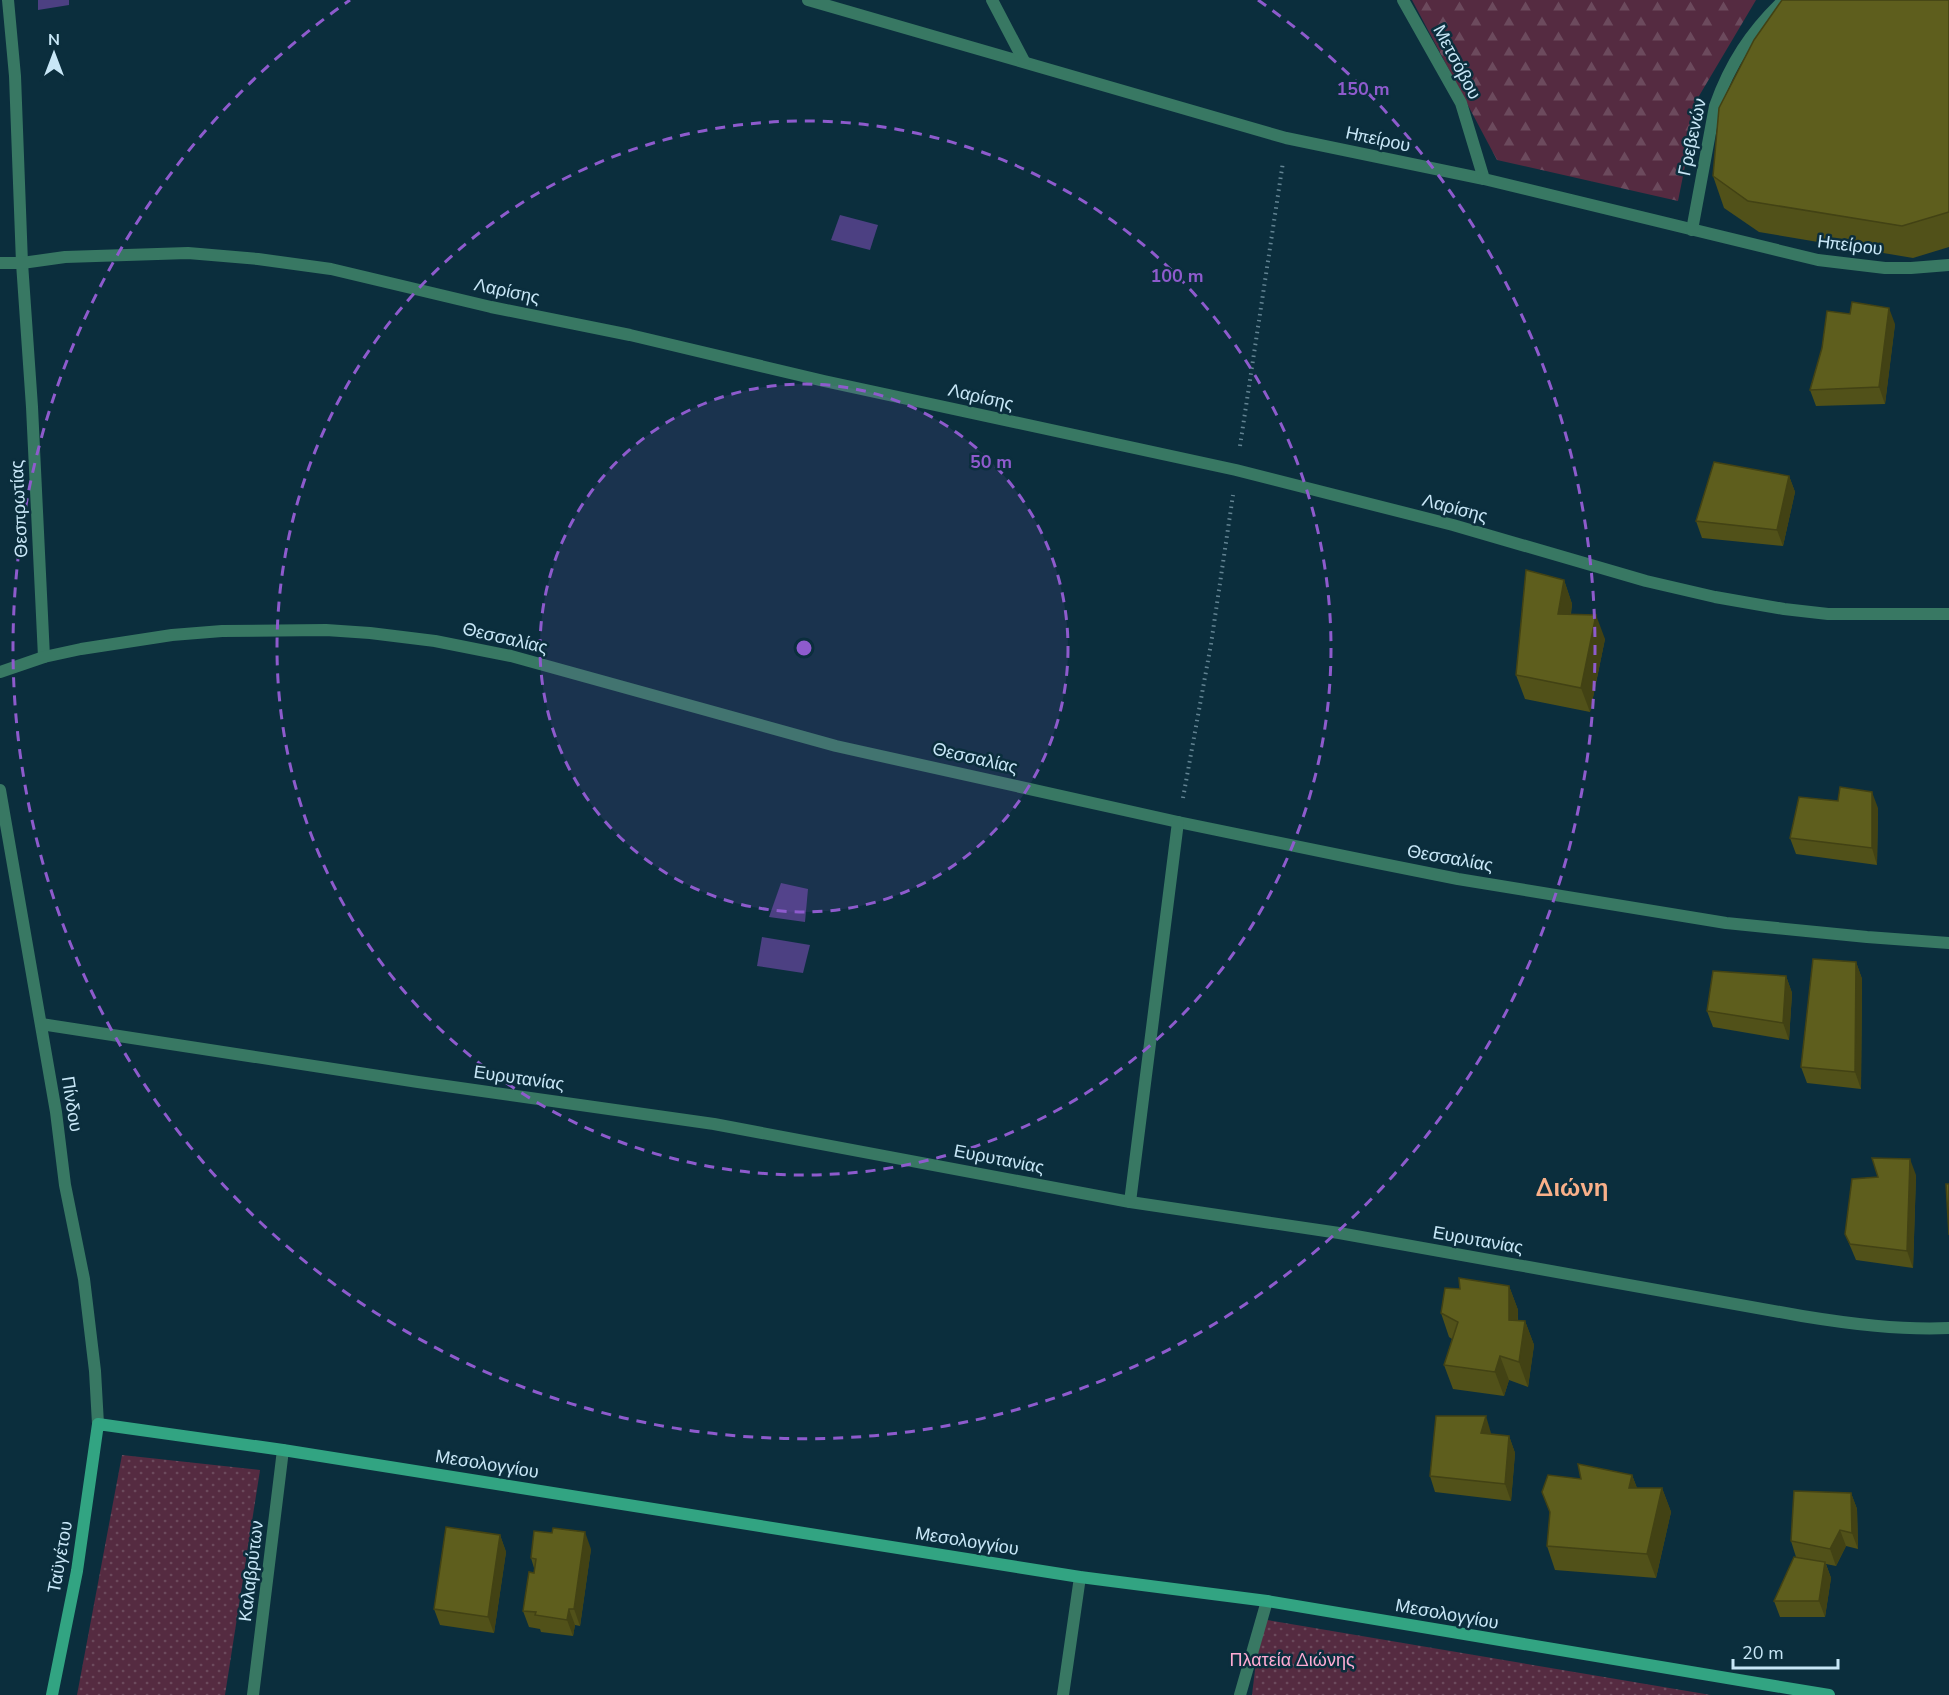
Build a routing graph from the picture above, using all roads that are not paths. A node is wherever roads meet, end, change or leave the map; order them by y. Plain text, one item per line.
1 (8, 0) edge
2 (808, 0) edge
3 (992, 0) edge
4 (1403, 0) edge
5 (1784, 0) edge
6 (1024, 61) junction
7 (1484, 179) junction
8 (1692, 230) junction
9 (0, 263) edge
10 (22, 263) junction
11 (1949, 265) edge
12 (1949, 614) edge
13 (44, 657) junction
14 (0, 672) edge
15 (0, 790) edge
16 (1178, 822) junction
17 (1949, 943) edge
18 (41, 1024) junction
19 (1130, 1202) junction
20 (1949, 1328) edge
21 (98, 1424) junction
22 (284, 1450) junction
23 (1080, 1577) junction
24 (1267, 1601) junction
25 (52, 1695) edge
26 (253, 1695) edge
27 (1063, 1695) edge
28 (1240, 1695) edge
29 (1829, 1695) edge

1 - 10 street, Θεσπρωτίας
2 - 6 street, Ηπείρου
3 - 6 street
4 - 7 street, Μετσόβου
5 - 8 street, Γρεβενών
6 - 7 street, Ηπείρου
7 - 8 street, Ηπείρου
8 - 11 street, Ηπείρου
9 - 10 street, Λαρίσης
10 - 12 street, Λαρίσης
10 - 13 street, Θεσπρωτίας
13 - 14 street, Θεσσαλίας
13 - 16 street, Θεσσαλίας
15 - 18 street, Πίνδου
16 - 17 street, Θεσσαλίας
16 - 19 street
18 - 19 street, Ευρυτανίας
18 - 21 street, Πίνδου
19 - 20 street, Ευρυτανίας
21 - 22 street, Μεσολογγίου
21 - 25 street, Ταϋγέτου
22 - 23 street, Μεσολογγίου
22 - 26 street, Καλαβρύτων
23 - 24 street, Μεσολογγίου
23 - 27 street
24 - 28 street
24 - 29 street, Μεσολογγίου

